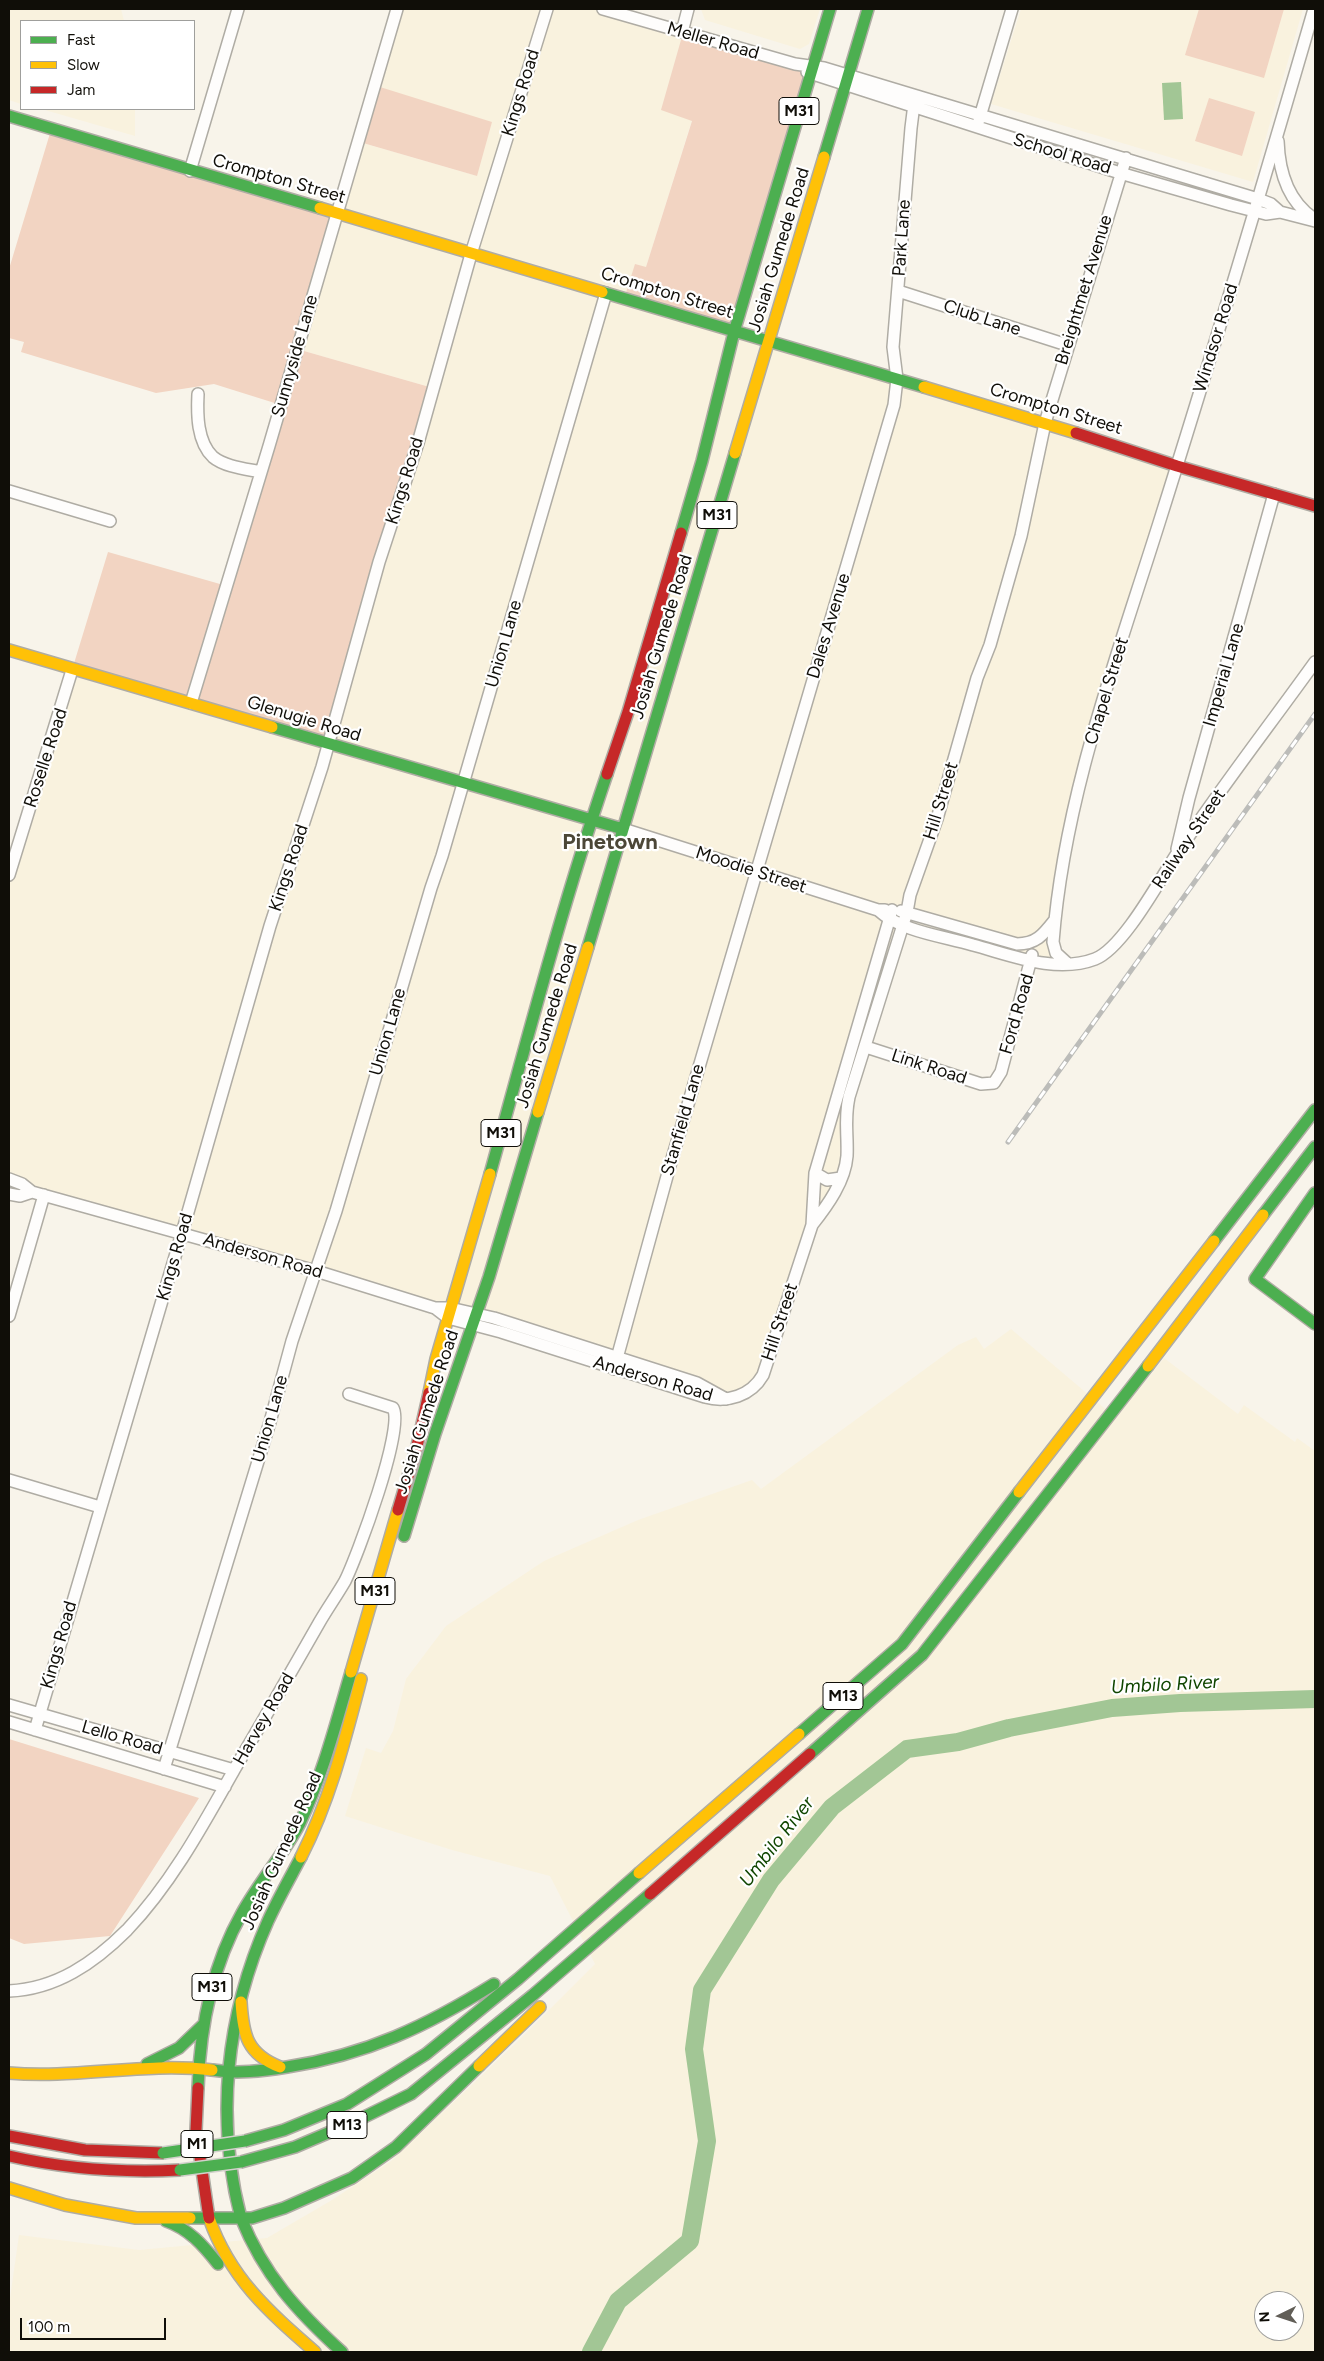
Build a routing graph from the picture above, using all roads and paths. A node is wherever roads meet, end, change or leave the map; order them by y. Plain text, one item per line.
1 (238, 9) edge
2 (397, 9) edge
3 (547, 9) edge
4 (603, 9) edge
5 (688, 9) edge
6 (830, 9) edge
7 (868, 9) edge
8 (1012, 9) edge
9 (1314, 9) edge
10 (682, 32) junction
11 (811, 69) junction
12 (847, 81) junction
13 (914, 100) junction
14 (981, 115) junction
15 (9, 116) edge
16 (976, 127) junction
17 (1278, 132) junction
18 (1126, 158) junction
19 (190, 171) junction
20 (1120, 173) junction
21 (1258, 199) junction
22 (1254, 211) junction
23 (1280, 212) junction
24 (337, 214) junction
25 (1315, 221) edge
26 (471, 254) junction
27 (898, 291) junction
28 (606, 293) junction
29 (734, 332) junction
30 (769, 342) junction
31 (1067, 345) junction
32 (896, 379) junction
33 (198, 394) dead end
34 (1045, 423) junction
35 (1177, 466) junction
36 (261, 472) junction
37 (9, 491) edge
38 (1274, 494) junction
39 (1315, 506) edge
40 (110, 521) dead end
41 (9, 650) edge
42 (1315, 662) edge
43 (72, 670) junction
44 (191, 703) junction
45 (328, 745) junction
46 (464, 784) junction
47 (590, 820) junction
48 (623, 829) junction
49 (1175, 856) junction
50 (756, 872) junction
51 (9, 874) edge
52 (907, 912) junction
53 (890, 915) junction
54 (1054, 920) junction
55 (903, 924) junction
56 (1032, 943) junction
57 (1032, 961) junction
58 (1068, 964) junction
59 (866, 1047) junction
60 (994, 1083) joint
61 (1315, 1110) edge
62 (1315, 1147) edge
63 (816, 1173) junction
64 (841, 1178) junction
65 (9, 1179) edge
66 (32, 1192) junction
67 (1315, 1193) edge
68 (9, 1194) edge
69 (44, 1195) junction
70 (812, 1225) junction
71 (182, 1233) junction
72 (1271, 1255) junction
73 (316, 1271) junction
74 (1274, 1295) junction
75 (449, 1313) junction
76 (478, 1314) junction
77 (9, 1316) edge
78 (1315, 1324) edge
79 (473, 1326) junction
80 (616, 1364) junction
81 (349, 1394) dead end
82 (726, 1399) joint
83 (9, 1480) edge
84 (100, 1507) junction
85 (401, 1547) dead end
86 (389, 1583) dead end
87 (9, 1705) edge
88 (39, 1714) junction
89 (9, 1722) edge
90 (35, 1730) junction
91 (171, 1752) junction
92 (164, 1769) junction
93 (234, 1770) junction
94 (225, 1787) junction
95 (719, 1805) junction
96 (684, 1865) junction
97 (565, 1983) dead end
98 (9, 1990) edge
99 (551, 1996) dead end
100 (241, 2002) junction
101 (204, 2024) junction
102 (280, 2067) junction
103 (198, 2068) junction
104 (120, 2069) junction
105 (229, 2072) junction
106 (9, 2073) edge
107 (9, 2136) edge
108 (9, 2156) edge
109 (9, 2188) edge
110 (284, 2208) junction
111 (209, 2218) junction
112 (241, 2218) junction
113 (157, 2219) junction
114 (262, 2266) junction
115 (250, 2292) junction
116 (315, 2352) edge
117 (342, 2352) edge

1 - 19 street
2 - 24 street, Sunnyside Lane
3 - 26 street, Kings Road
4 - 10 street, Meller Road
5 - 10 street
6 - 11 main road, Josiah Gumede Road / M31
7 - 12 main road, Josiah Gumede Road / M31
8 - 14 street
9 - 17 street, Windsor Road
10 - 11 street, Meller Road
11 - 12 street, Meller Road
11 - 29 main road, Josiah Gumede Road / M31
12 - 13 street, School Road
12 - 30 main road, Josiah Gumede Road / M31
13 - 14 street, School Road
13 - 16 street, School Road
13 - 27 street, Park Lane
14 - 16 street
14 - 18 street, School Road
15 - 19 main road, Crompton Street
16 - 20 street, School Road
17 - 21 street, Windsor Road
17 - 25 street
18 - 20 street, Breightmet Avenue
18 - 21 street, School Road
19 - 24 main road, Crompton Street
20 - 22 street, School Road
20 - 31 street, Breightmet Avenue
21 - 22 street, Windsor Road
21 - 23 street, School Road
22 - 23 street, School Road
22 - 35 street, Windsor Road
23 - 25 street, School Road
24 - 26 main road, Crompton Street
24 - 36 street, Sunnyside Lane
26 - 28 main road, Crompton Street
26 - 45 street, Kings Road
27 - 31 street, Club Lane
27 - 32 street, Park Lane
28 - 29 main road, Crompton Street
28 - 46 street, Union Lane
29 - 30 main road, Crompton Street
29 - 47 main road, Josiah Gumede Road / M31
30 - 32 main road, Crompton Street
30 - 48 main road, Josiah Gumede Road / M31
31 - 34 street, Breightmet Avenue
32 - 34 main road, Crompton Street
32 - 50 street, Dales Avenue
33 - 36 street
34 - 35 main road, Crompton Street
34 - 52 street, Hill Street
35 - 38 main road, Crompton Street
35 - 54 street, Chapel Street
36 - 44 street, Sunnyside Lane
37 - 40 street
38 - 39 main road, Crompton Street
38 - 49 street, Imperial Lane
41 - 43 main road, Glenugie Road
42 - 49 street, Railway Street
43 - 44 main road, Glenugie Road
43 - 51 street, Roselle Road
44 - 45 main road, Glenugie Road
45 - 46 main road, Glenugie Road
45 - 71 street, Kings Road
46 - 47 main road, Glenugie Road
46 - 73 street, Union Lane
47 - 48 main road, Glenugie Road
47 - 75 main road, Josiah Gumede Road / M31
48 - 50 street, Moodie Street
48 - 76 main road, Josiah Gumede Road / M31
49 - 58 street, Railway Street
50 - 53 street, Moodie Street
50 - 80 street, Stanfield Lane
52 - 53 street
52 - 55 street, Hill Street
52 - 56 street
53 - 55 street
53 - 63 street, Hill Street
54 - 56 street
54 - 58 street, Chapel Street
55 - 57 street
55 - 59 street, Hill Street
56 - 57 street, Ford Road
57 - 58 street, Railway Street
57 - 60 street, Ford Road
59 - 60 street, Link Road
59 - 64 street, Hill Street
61 - 95 main road, M13
62 - 96 main road, M13
63 - 64 street
63 - 70 street, Hill Street
64 - 70 street, Hill Street
65 - 66 street, Anderson Road
66 - 68 street, Anderson Road
66 - 69 street, Anderson Road
67 - 72 main road
69 - 71 street, Anderson Road
69 - 77 street
70 - 82 street, Hill Street
71 - 73 street, Anderson Road
71 - 84 street, Kings Road
72 - 74 main road
72 - 74 main road
73 - 75 street, Anderson Road
73 - 91 street, Union Lane
74 - 78 main road
75 - 76 street, Anderson Road
75 - 79 street, Anderson Road
75 - 101 main road, Josiah Gumede Road / M31
76 - 79 main road, Josiah Gumede Road / M31
76 - 80 street, Anderson Road
79 - 80 street, Anderson Road
79 - 85 main road, Josiah Gumede Road / M31
80 - 82 street, Anderson Road
81 - 93 street, Harvey Road
83 - 84 street
84 - 88 street, Kings Road
86 - 100 main road, Josiah Gumede Road / M31
87 - 88 street, Lello Road
88 - 90 street, Kings Road
88 - 91 street, Lello Road
89 - 90 street, Lello Road
90 - 92 street, Lello Road
91 - 92 street, Union Lane
91 - 93 street, Lello Road
92 - 94 street, Lello Road
93 - 94 street, Harvey Road
94 - 98 street, Harvey Road
95 - 102 main road
95 - 107 main road, M13, bridge
96 - 97 main road
96 - 108 main road, M13, bridge
99 - 110 main road
100 - 102 main road
100 - 105 main road, Josiah Gumede Road / M31
101 - 103 main road, Josiah Gumede Road / M31
101 - 104 main road
102 - 105 main road
103 - 104 main road
103 - 105 main road
103 - 111 main road, M1
104 - 106 main road
105 - 112 main road, M1
109 - 113 main road
110 - 112 main road
110 - 114 main road
111 - 112 main road
111 - 113 main road
111 - 115 main road, M1
112 - 114 main road, M1
113 - 115 main road
114 - 117 main road, M1
115 - 116 main road, M1

